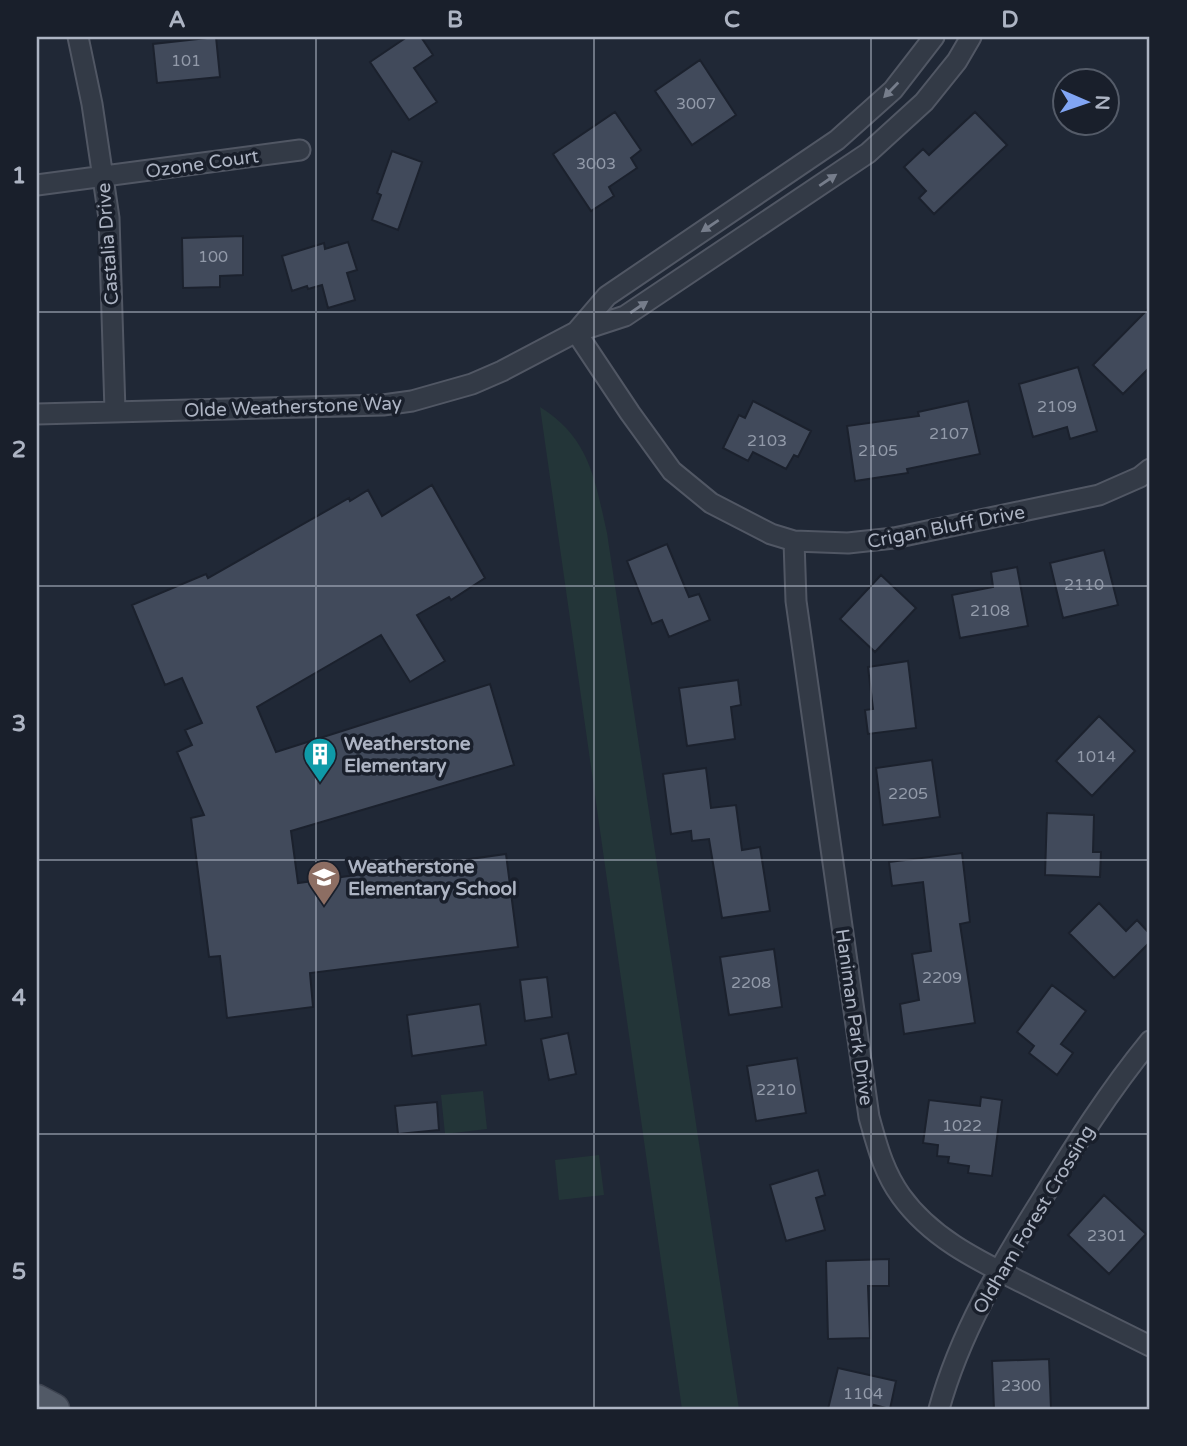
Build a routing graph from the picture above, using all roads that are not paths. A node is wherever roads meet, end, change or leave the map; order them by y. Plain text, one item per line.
1 (78, 37) edge
2 (934, 37) edge
3 (971, 37) edge
4 (300, 150) dead end
5 (103, 177) junction
6 (37, 185) edge
7 (576, 332) junction
8 (115, 411) junction
9 (37, 414) edge
10 (1150, 469) edge
11 (794, 541) junction
12 (1150, 1041) edge
13 (999, 1271) junction
14 (1150, 1346) edge
15 (37, 1400) edge
16 (54, 1409) edge
17 (939, 1409) edge

1 - 5 street, Castalia Drive
2 -> 7 street, Olde Weatherstone Way
7 -> 3 street, Olde Weatherstone Way
4 - 5 street, Ozone Court
5 - 6 street, Ozone Court
5 - 8 street, Castalia Drive
7 - 8 street, Olde Weatherstone Way
7 - 11 street, Crigan Bluff Drive
8 - 9 street, Olde Weatherstone Way
10 - 11 street, Crigan Bluff Drive
11 - 13 street, Haniman Park Drive
12 - 13 street, Oldham Forest Crossing
13 - 14 street, Haniman Park Drive
13 - 17 street, Oldham Forest Crossing
15 - 16 main road

